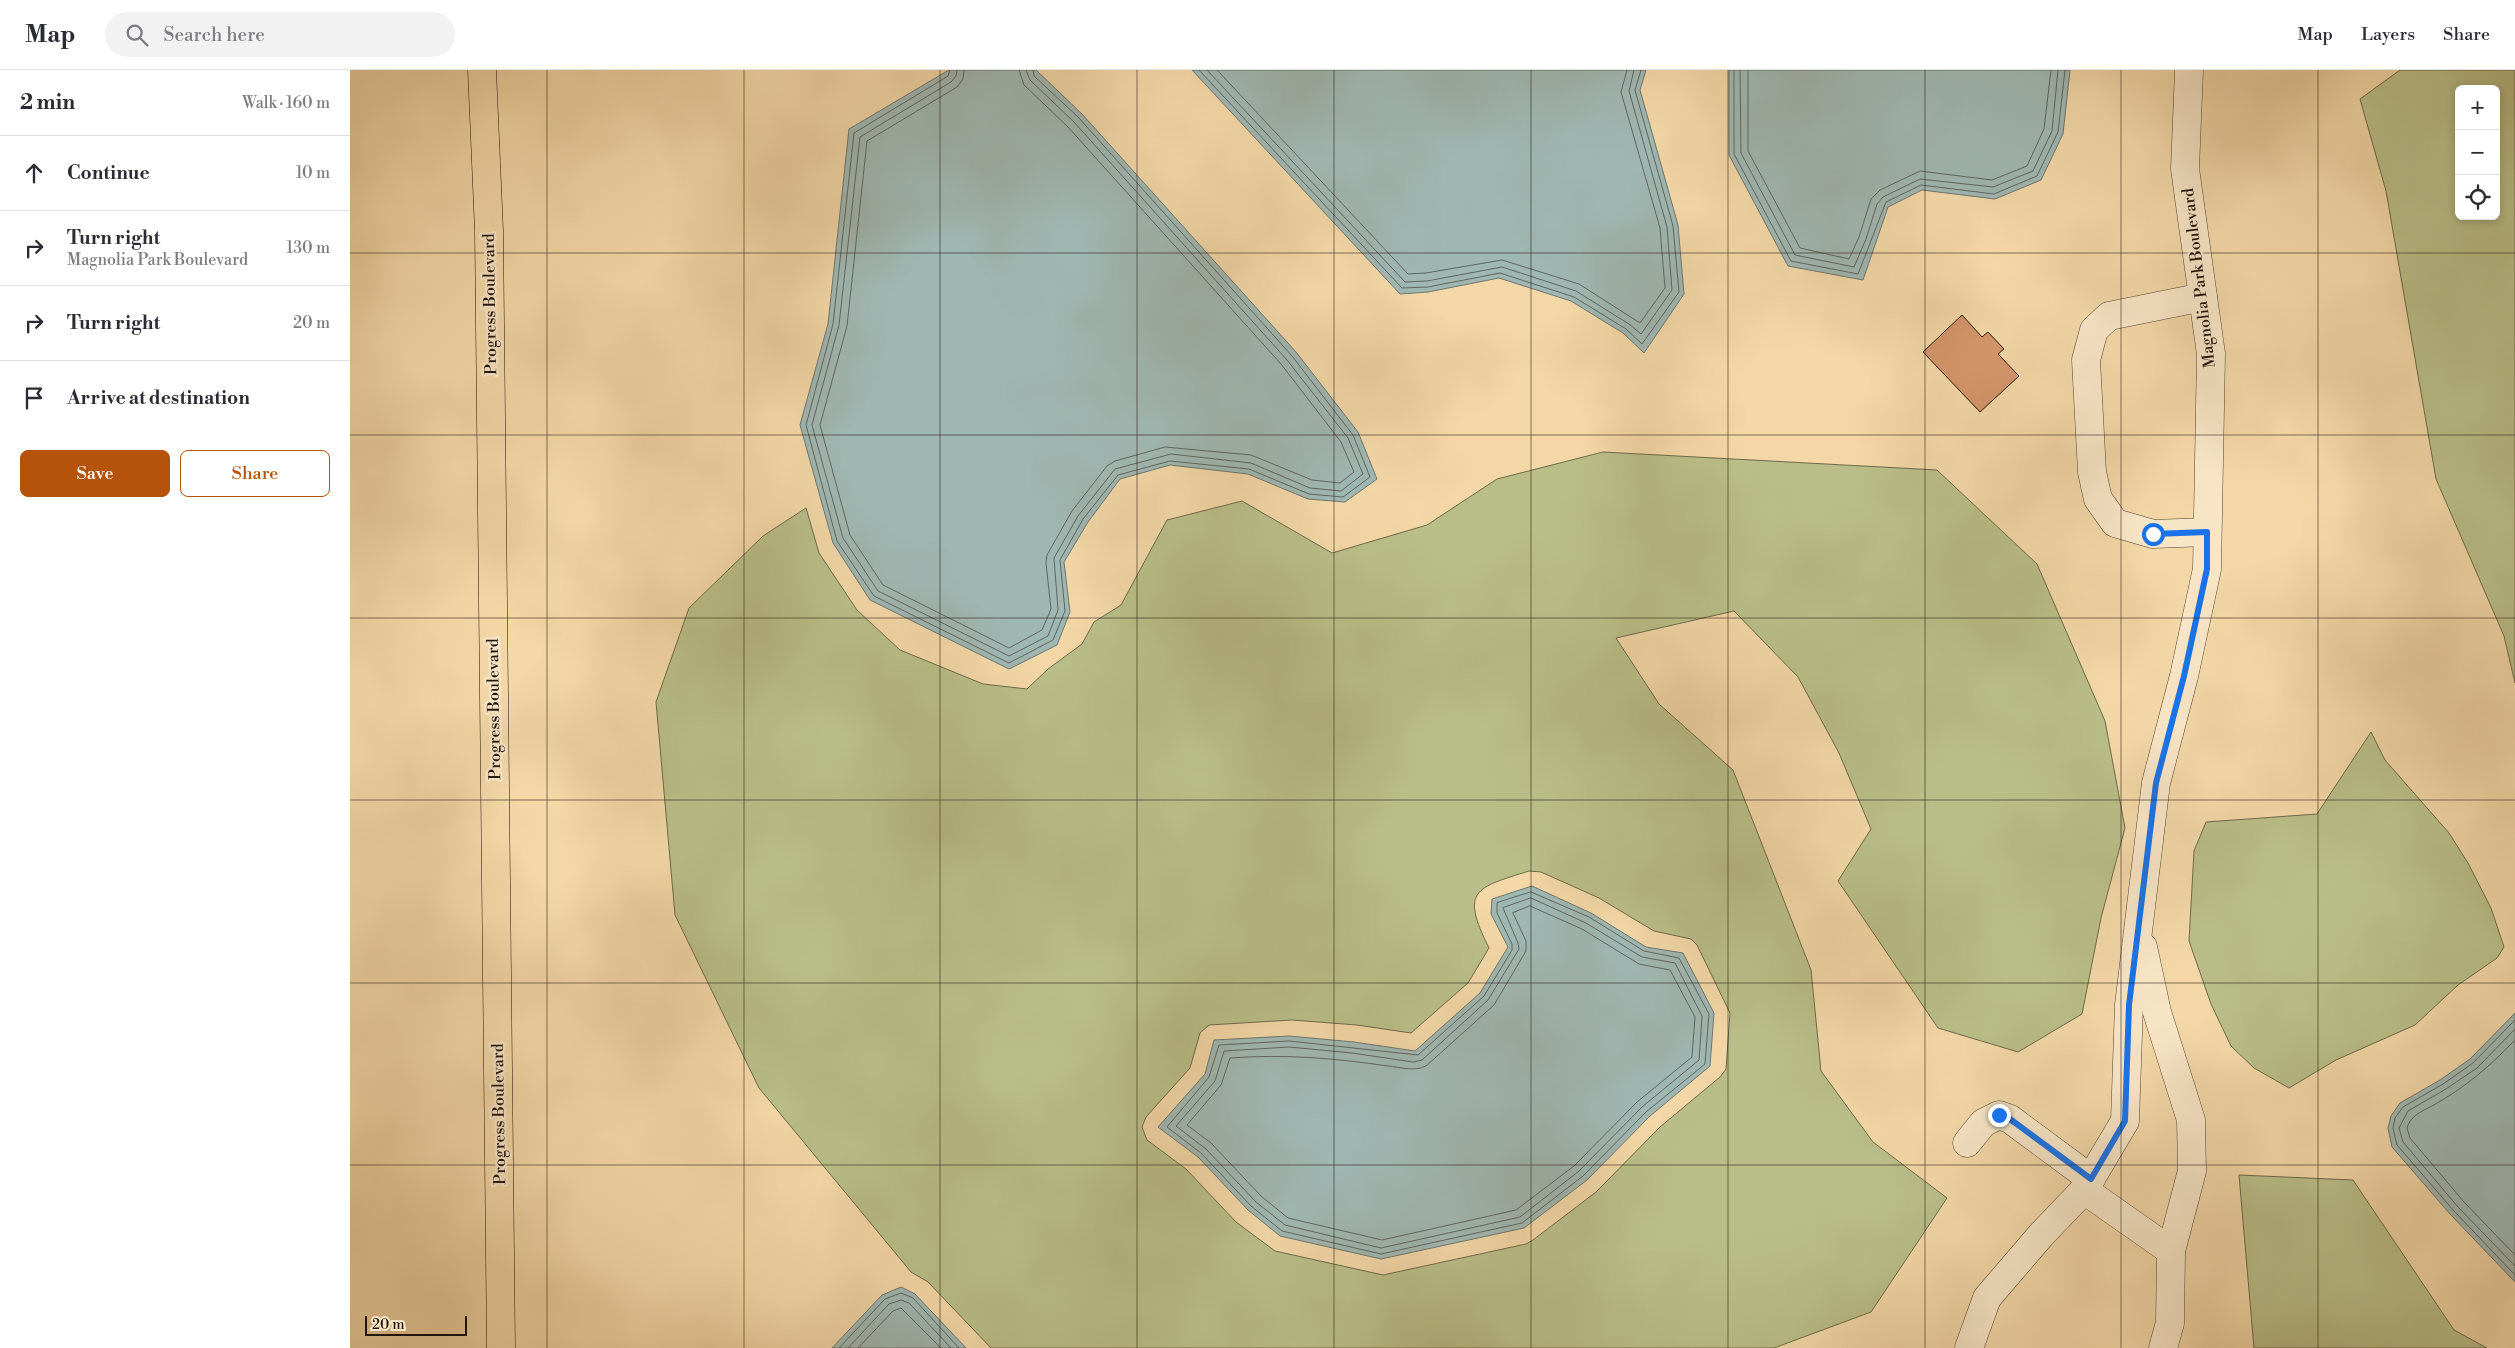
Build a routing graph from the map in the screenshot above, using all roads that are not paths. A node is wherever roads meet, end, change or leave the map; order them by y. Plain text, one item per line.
1 (482, 70) edge
2 (2189, 70) edge
3 (2203, 297) junction
4 (2207, 532) junction
5 (2139, 929) junction
6 (1968, 1143) dead end
7 (2087, 1185) junction
8 (2171, 1251) junction
9 (501, 1348) edge
10 (1969, 1348) edge
11 (2163, 1348) edge

1 - 9 main road, Progress Boulevard
2 - 3 street, Magnolia Park Boulevard
3 - 4 street, Magnolia Park Boulevard
3 - 4 street
4 - 5 street, Magnolia Park Boulevard
5 - 7 street, Magnolia Park Boulevard
5 - 8 street, Magnolia Park Boulevard
6 - 7 street
7 - 8 street
7 - 10 street, Magnolia Park Boulevard
8 - 11 street, Magnolia Park Boulevard

